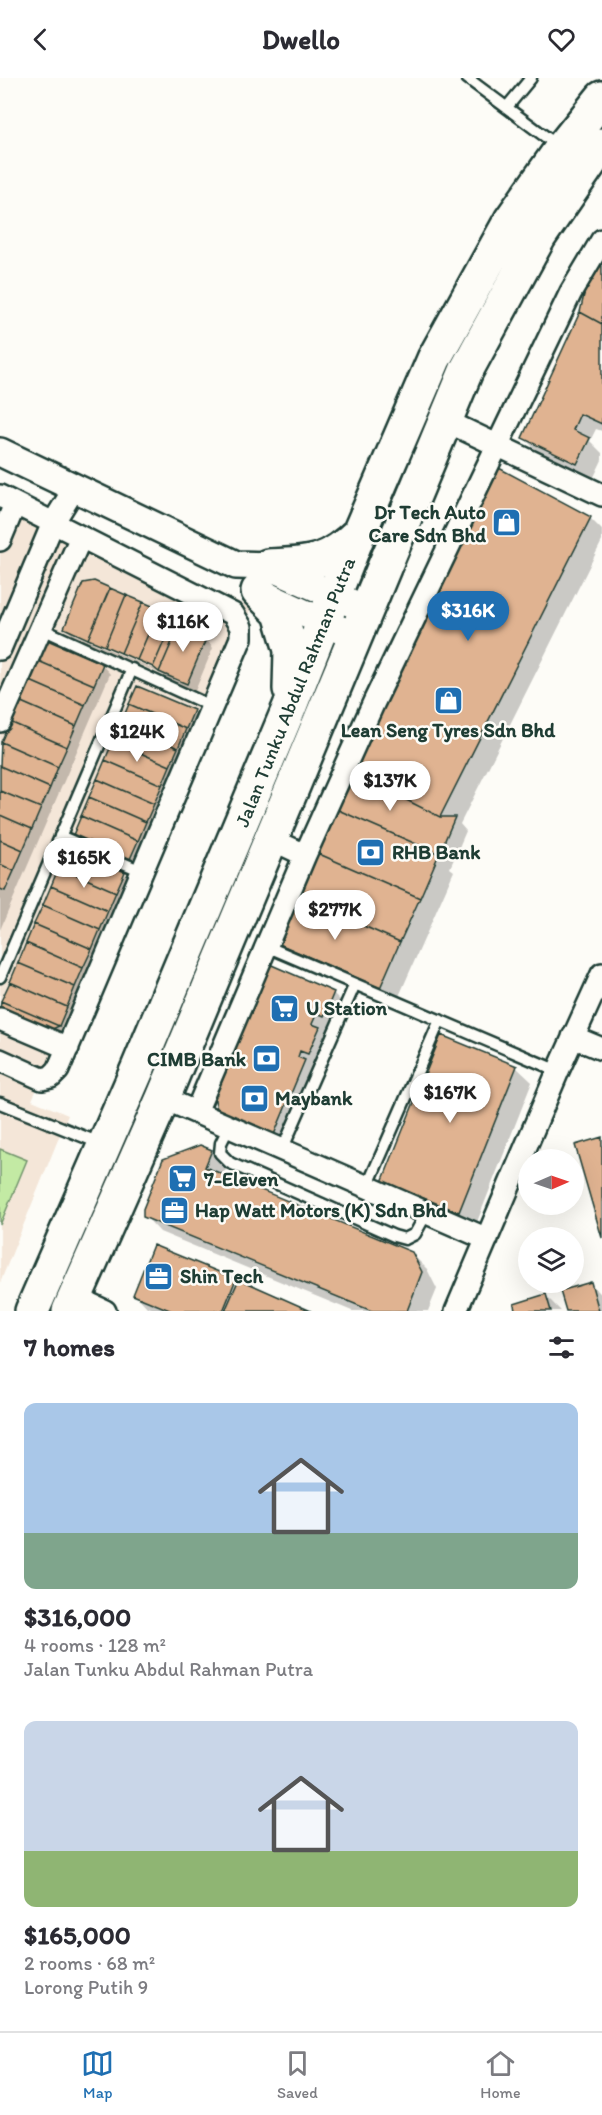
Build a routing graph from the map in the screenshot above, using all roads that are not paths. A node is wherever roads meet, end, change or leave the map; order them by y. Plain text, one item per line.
1 (467, 78) edge
2 (531, 78) edge
3 (602, 98) edge
4 (507, 107) junction
5 (588, 158) edge
6 (602, 240) edge
7 (444, 420) junction
8 (499, 446) junction
9 (0, 452) edge
10 (74, 489) junction
11 (602, 495) edge
12 (8, 500) edge
13 (53, 523) junction
14 (359, 533) junction
15 (81, 537) junction
16 (0, 540) edge
17 (263, 579) junction
18 (329, 610) junction
19 (362, 623) junction
20 (40, 628) junction
21 (0, 649) edge
22 (132, 669) junction
23 (290, 706) junction
24 (213, 707) junction
25 (0, 721) edge
26 (60, 836) junction
27 (271, 839) junction
28 (305, 855) junction
29 (144, 872) junction
30 (266, 946) junction
31 (602, 974) edge
32 (0, 976) edge
33 (356, 984) junction
34 (0, 1019) edge
35 (440, 1020) junction
36 (573, 1037) junction
37 (68, 1048) junction
38 (602, 1049) edge
39 (0, 1060) edge
40 (558, 1071) junction
41 (163, 1098) junction
42 (0, 1103) edge
43 (196, 1112) junction
44 (229, 1127) junction
45 (105, 1145) junction
46 (282, 1150) junction
47 (367, 1187) junction
48 (427, 1212) junction
49 (487, 1239) junction
50 (72, 1304) edge
51 (32, 1311) edge
52 (105, 1311) edge
53 (456, 1311) edge

1 - 4 lane
2 - 4 lane
3 - 5 main road, Jalan Tunku Abdul Rahman Putra
4 - 5 lane
5 - 7 main road, Jalan Tunku Abdul Rahman Putra
5 - 14 main road, Jalan Tunku Abdul Rahman Putra
6 - 8 street
7 - 8 street
7 - 19 main road, Jalan Tunku Abdul Rahman Putra
8 - 11 street
8 - 28 street
9 - 10 street
10 - 13 street
10 - 17 street
12 - 13 street
12 - 16 street
13 - 15 street
13 - 21 street
14 - 17 main road
14 - 18 main road, Jalan Tunku Abdul Rahman Putra
15 - 20 street
15 - 24 street
17 - 18 street
17 - 23 main road
18 - 19 main road
18 - 23 main road, Jalan Tunku Abdul Rahman Putra
19 - 27 main road, Jalan Tunku Abdul Rahman Putra
20 - 22 lane
20 - 25 street
22 - 24 lane
22 - 26 lane
23 - 45 main road, Jalan Tunku Abdul Rahman Putra
24 - 29 street
26 - 29 lane
26 - 32 lane
27 - 28 street
27 - 41 main road, Jalan Tunku Abdul Rahman Putra
28 - 30 street
29 - 37 street
30 - 33 lane
30 - 43 street
31 - 36 street
33 - 35 lane
33 - 46 lane
34 - 37 street
35 - 40 lane
35 - 47 lane
36 - 38 street
36 - 40 street
37 - 39 street
40 - 49 street
41 - 43 street
41 - 50 main road, Jalan Tunku Abdul Rahman Putra
42 - 45 lane
43 - 44 street
44 - 46 street
44 - 48 lane
45 - 51 main road, Jalan Tunku Abdul Rahman Putra
46 - 47 street
47 - 48 street
48 - 49 street
49 - 53 street
50 - 52 street

